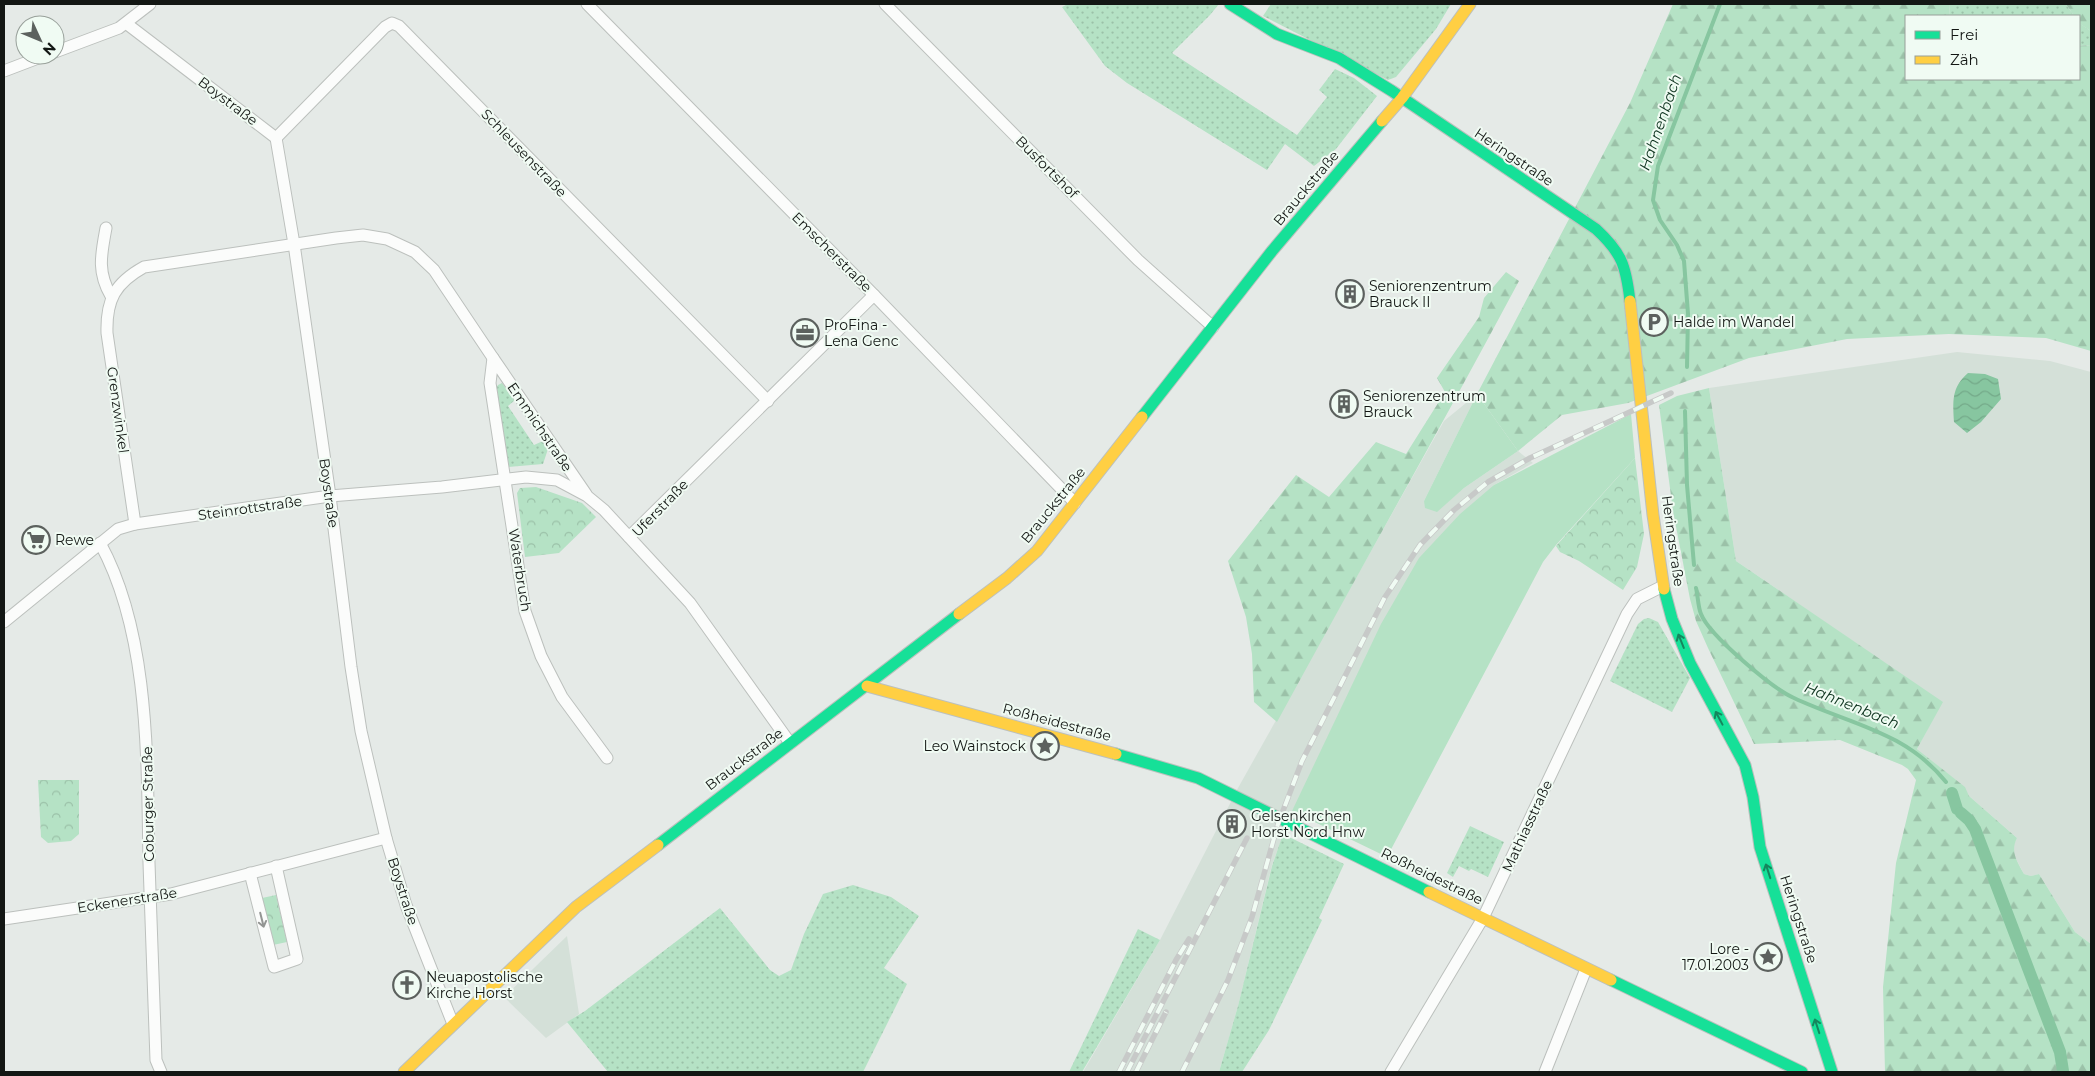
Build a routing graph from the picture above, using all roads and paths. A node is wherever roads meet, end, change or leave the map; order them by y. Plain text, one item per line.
1 (150, 4) edge
2 (587, 4) edge
3 (885, 4) edge
4 (1230, 4) edge
5 (1470, 4) edge
6 (127, 24) junction
7 (65, 48) edge
8 (20, 65) edge
9 (4, 71) edge
10 (1402, 98) junction
11 (276, 138) junction
12 (106, 228) dead end
13 (294, 244) junction
14 (874, 295) junction
15 (111, 296) junction
16 (1213, 327) junction
17 (493, 358) junction
18 (768, 401) junction
19 (504, 480) junction
20 (330, 496) junction
21 (587, 496) junction
22 (1075, 503) junction
23 (135, 524) junction
24 (629, 537) junction
25 (100, 543) junction
26 (1663, 586) junction
27 (4, 622) edge
28 (867, 686) junction
29 (790, 743) junction
30 (607, 758) dead end
31 (386, 838) junction
32 (276, 866) junction
33 (250, 873) junction
34 (150, 898) junction
35 (1483, 918) junction
36 (4, 919) edge
37 (1586, 969) junction
38 (453, 1024) junction
39 (409, 1070) edge
40 (161, 1072) edge
41 (1391, 1072) edge
42 (1545, 1072) edge
43 (1802, 1072) edge
44 (1832, 1072) edge

1 - 6 street
2 - 14 street, Emscherstraße
3 - 16 street, Busfortshof
4 - 10 street, Heringstraße
5 - 10 street, Brauckstraße
6 - 7 street
6 - 11 street, Boystraße
8 - 9 street
10 - 16 street, Brauckstraße
10 - 26 street, Heringstraße
11 - 13 street, Boystraße
11 - 18 street, Schleusenstraße
12 - 15 street
13 - 15 street
13 - 17 street, Emmichstraße
13 - 20 street, Boystraße
14 - 18 street, Uferstraße
14 - 22 street, Emscherstraße
15 - 23 street, Grenzwinkel
16 - 22 street, Brauckstraße
17 - 19 street, Emmichstraße
17 - 21 street, Emmichstraße
18 - 24 street, Uferstraße
19 - 20 street, Steinrottstraße
19 - 21 street, Steinrottstraße
19 - 30 street, Waterbruch
20 - 23 street, Steinrottstraße
20 - 31 street, Boystraße
21 - 24 street, Steinrottstraße
22 - 28 street, Brauckstraße
23 - 25 street, Steinrottstraße
24 - 29 street, Uferstraße
25 - 27 street, Steinrottstraße
25 - 34 street, Coburger Straße
26 - 35 street, Mathiasstraße
44 -> 26 street, Heringstraße
28 - 29 street, Brauckstraße
28 - 35 street, Roßheidestraße
29 - 38 street, Brauckstraße
31 - 32 street, Eckenerstraße
31 - 38 street, Boystraße
32 - 33 street, Eckenerstraße
33 -> 32 street
33 - 34 street, Eckenerstraße
34 - 36 street, Eckenerstraße
34 - 40 street, Coburger Straße
35 - 37 street, Roßheidestraße
35 - 41 street, Mathiasstraße
37 - 42 street
37 - 43 street, Roßheidestraße
38 - 39 street, Brauckstraße

